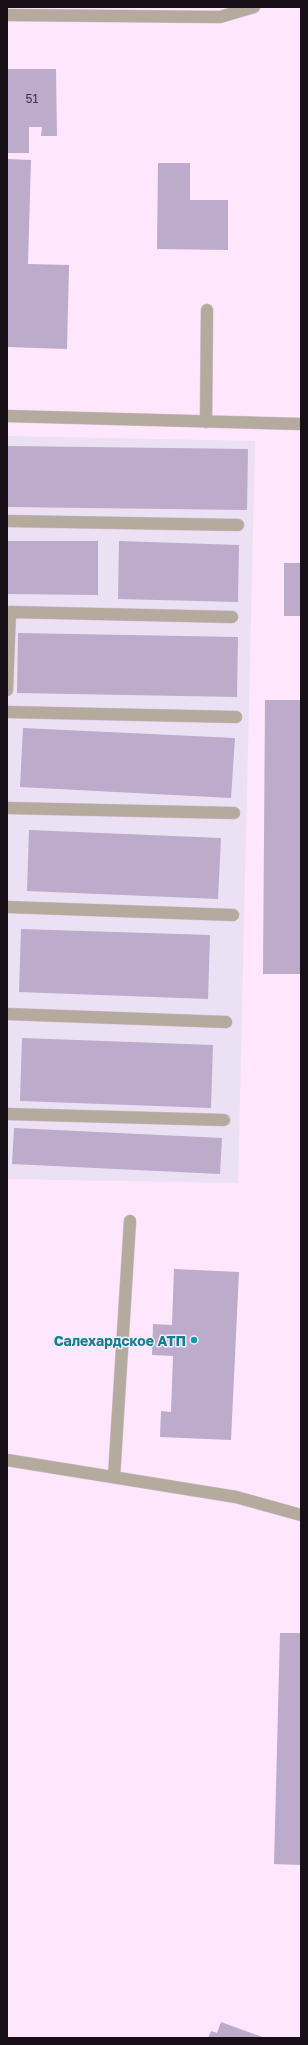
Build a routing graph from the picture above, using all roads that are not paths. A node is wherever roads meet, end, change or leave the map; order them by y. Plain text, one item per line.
1 (254, 7) edge
2 (7, 15) edge
3 (207, 310) dead end
4 (7, 416) edge
5 (206, 422) junction
6 (301, 424) edge
7 (7, 521) edge
8 (238, 525) dead end
9 (232, 617) dead end
10 (7, 690) edge
11 (7, 712) edge
12 (236, 717) dead end
13 (7, 808) edge
14 (234, 813) dead end
15 (7, 908) edge
16 (233, 915) dead end
17 (7, 1014) edge
18 (226, 1022) dead end
19 (7, 1114) edge
20 (224, 1120) dead end
21 (130, 1221) dead end
22 (7, 1460) edge
23 (114, 1477) junction
24 (301, 1515) edge

1 - 2 lane
3 - 5 lane
4 - 5 lane
5 - 6 lane
7 - 8 lane
9 - 10 lane
11 - 12 lane
13 - 14 lane
15 - 16 lane
17 - 18 lane
19 - 20 lane
21 - 23 lane
22 - 23 lane
23 - 24 lane

